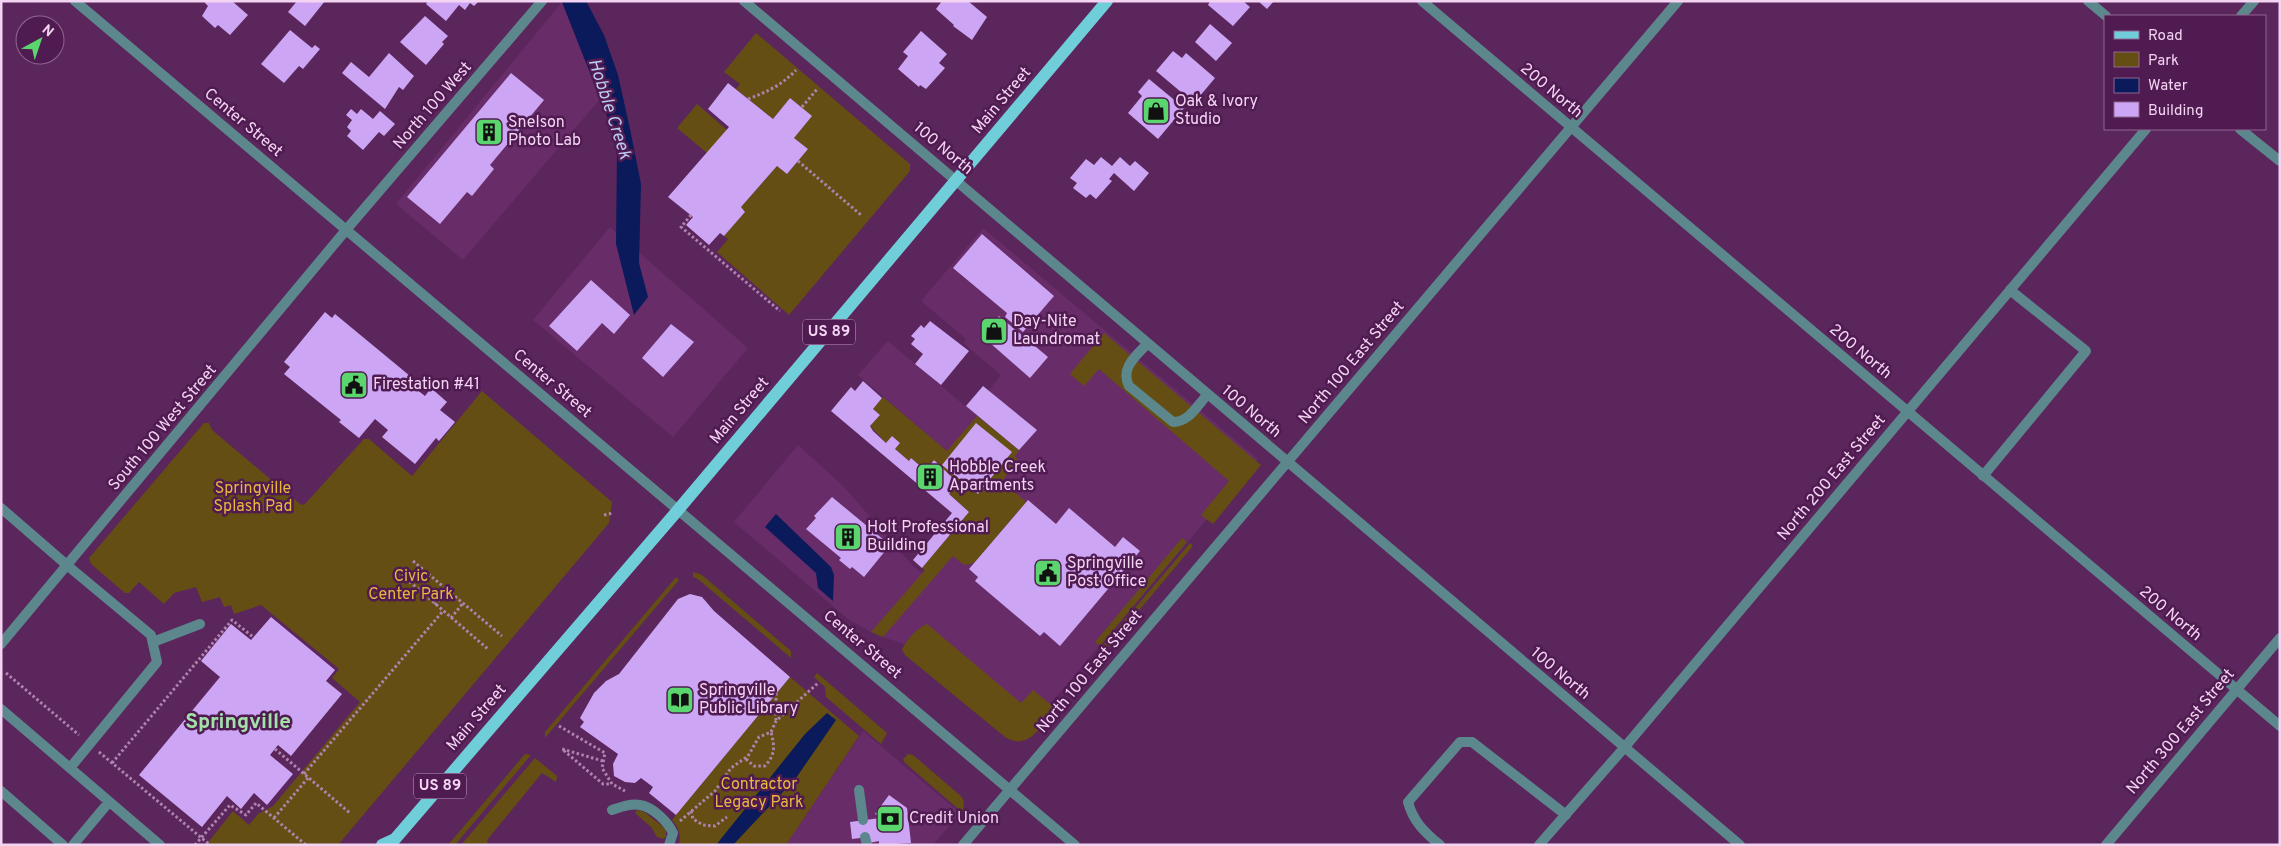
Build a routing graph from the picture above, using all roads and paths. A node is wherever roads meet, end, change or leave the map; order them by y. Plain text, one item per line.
1 (75, 1) edge
2 (542, 1) edge
3 (744, 1) edge
4 (1107, 1) edge
5 (1422, 1) edge
6 (1678, 1) edge
7 (2088, 1) edge
8 (2254, 1) edge
9 (2105, 15) edge
10 (2242, 15) edge
11 (796, 70) dead end
12 (818, 88) dead end
13 (748, 99) dead end
14 (802, 107) dead end
15 (1572, 128) junction
16 (2145, 130) edge
17 (2241, 130) edge
18 (798, 161) dead end
19 (2280, 162) edge
20 (957, 180) junction
21 (691, 215) dead end
22 (861, 215) dead end
23 (346, 230) junction
24 (2010, 290) junction
25 (780, 311) dead end
26 (1147, 344) junction
27 (1207, 395) junction
28 (1908, 412) junction
29 (1288, 462) junction
30 (1983, 476) junction
31 (1, 508) edge
32 (678, 510) junction
33 (613, 513) dead end
34 (604, 515) dead end
35 (413, 562) dead end
36 (68, 566) junction
37 (402, 575) dead end
38 (447, 590) junction
39 (463, 603) junction
40 (436, 605) junction
41 (443, 611) junction
42 (452, 618) junction
43 (200, 624) dead end
44 (502, 636) dead end
45 (253, 637) dead end
46 (2280, 638) edge
47 (153, 642) junction
48 (1, 644) edge
49 (490, 650) dead end
50 (6, 673) dead end
51 (818, 683) dead end
52 (2236, 689) junction
53 (776, 693) dead end
54 (3, 715) edge
55 (776, 721) junction
56 (560, 726) dead end
57 (2280, 726) edge
58 (771, 732) junction
59 (90, 745) junction
60 (1624, 748) junction
61 (275, 749) dead end
62 (746, 759) junction
63 (603, 761) junction
64 (112, 763) junction
65 (70, 768) junction
66 (304, 774) junction
67 (308, 778) junction
68 (612, 784) junction
69 (859, 790) dead end
70 (1010, 790) junction
71 (1, 791) edge
72 (635, 792) dead end
73 (109, 802) junction
74 (612, 810) dead end
75 (691, 811) junction
76 (351, 814) dead end
77 (1566, 815) junction
78 (274, 818) junction
79 (675, 818) dead end
80 (727, 818) dead end
81 (863, 820) dead end
82 (679, 821) junction
83 (681, 827) dead end
84 (201, 838) junction
85 (397, 843) edge
86 (63, 845) edge
87 (73, 845) edge
88 (160, 845) edge
89 (195, 845) edge
90 (210, 845) edge
91 (306, 845) edge
92 (382, 845) edge
93 (669, 845) edge
94 (963, 845) edge
95 (1075, 845) edge
96 (1440, 845) edge
97 (1539, 845) edge
98 (1740, 845) edge
99 (2106, 845) edge

1 - 23 street, Center Street
2 - 23 street, North 100 West
3 - 20 street, 100 North
4 - 20 main road, Main Street / US 89
5 - 15 street, 200 North
6 - 15 street, North 100 East Street
7 - 9 street
8 - 10 street
11 - 13 path
12 - 14 path
15 - 28 street, 200 North
15 - 29 street, North 100 East Street
16 - 24 street, North 200 East Street
17 - 19 street
18 - 22 path
20 - 26 street, 100 North
20 - 32 main road, Main Street / US 89
21 - 25 path
23 - 32 street, Center Street
23 - 36 street, South 100 West Street
24 - 28 street, North 200 East Street
24 - 30 street
26 - 27 street, 100 North
26 - 27 street
27 - 29 street, 100 North
28 - 30 street, 200 North
28 - 60 street, North 200 East Street
29 - 60 street, 100 North
29 - 70 street, North 100 East Street
30 - 52 street, 200 North
31 - 36 street
32 - 70 street, Center Street
32 - 85 main road, Main Street / US 89
33 - 34 path
35 - 38 path
36 - 47 street
36 - 48 street, South 100 West Street
37 - 40 path
38 - 39 path
38 - 40 path
39 - 42 path
39 - 44 path
40 - 41 path
41 - 42 path
41 - 66 path
42 - 49 path
43 - 47 street
45 - 64 path
46 - 52 street, North 300 East Street
47 - 59 street
50 - 59 path
51 - 55 path
52 - 57 street, 200 North
52 - 99 street, North 300 East Street
53 - 55 path
54 - 65 street
55 - 58 path
56 - 63 path
58 - 62 path
58 - 62 path
59 - 64 path
59 - 65 street
60 - 77 street, North 200 East Street
60 - 98 street, 100 North
61 - 66 path
62 - 75 path
63 - 68 path
63 - 68 path
64 - 84 path
65 - 73 street
66 - 67 path
67 - 76 path
67 - 78 path
68 - 72 path
69 - 81 street
70 - 94 street, North 100 East Street
70 - 95 street, Center Street
71 - 86 street
73 - 87 street
73 - 88 street
74 - 93 street
75 - 80 path
75 - 82 path
77 - 96 street
77 - 97 street, North 200 East Street
78 - 84 path
78 - 91 path
79 - 82 path
82 - 83 path
84 - 89 path
84 - 90 path
85 - 92 main road, Main Street / US 89

